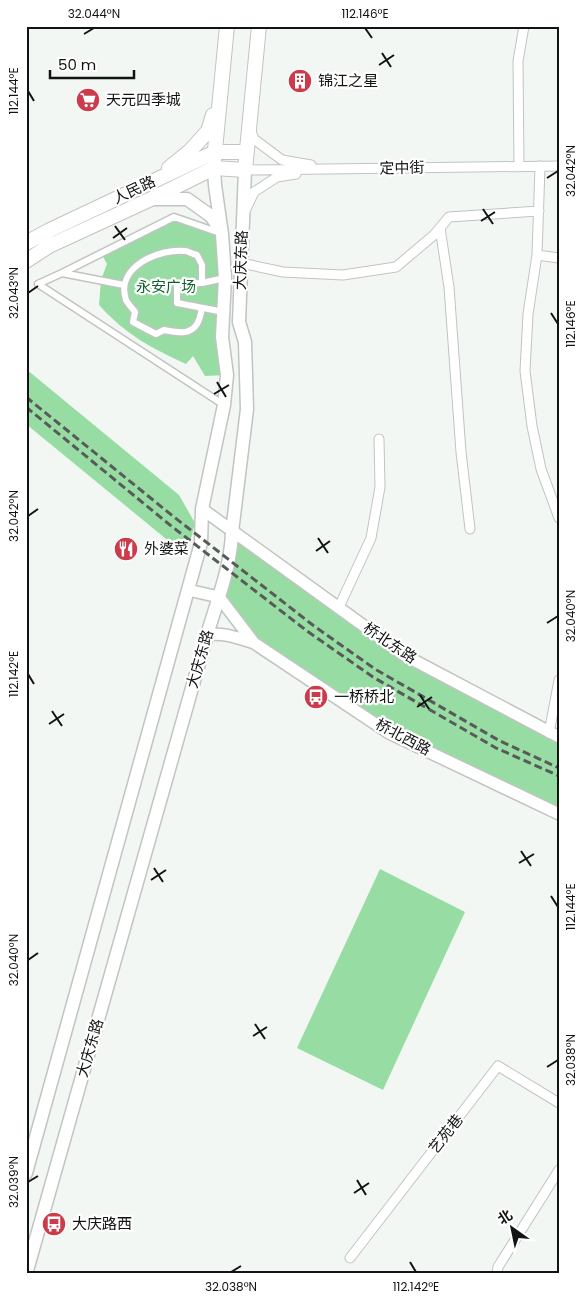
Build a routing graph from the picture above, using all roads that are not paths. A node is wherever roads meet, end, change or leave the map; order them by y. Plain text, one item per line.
1 (228, 26) edge
2 (259, 26) edge
3 (524, 26) edge
4 (221, 88) junction
5 (249, 127) junction
6 (215, 152) junction
7 (246, 152) junction
8 (540, 166) junction
9 (559, 166) edge
10 (519, 167) junction
11 (214, 168) junction
12 (331, 169) junction
13 (244, 170) junction
14 (147, 184) junction
15 (151, 199) junction
16 (538, 211) junction
17 (243, 216) junction
18 (440, 228) junction
19 (222, 234) junction
20 (26, 243) edge
21 (537, 254) junction
22 (559, 258) edge
23 (26, 261) edge
24 (241, 263) junction
25 (62, 273) junction
26 (225, 278) junction
27 (202, 283) junction
28 (124, 285) junction
29 (202, 308) junction
30 (224, 312) junction
31 (224, 405) junction
32 (380, 439) dead end
33 (202, 509) junction
34 (559, 518) edge
35 (470, 529) dead end
36 (232, 532) junction
37 (188, 590) junction
38 (219, 596) junction
39 (339, 607) junction
40 (207, 635) junction
41 (254, 643) junction
42 (559, 680) edge
43 (554, 735) edge
44 (559, 814) edge
45 (559, 1103) edge
46 (559, 1170) edge
47 (26, 1173) edge
48 (350, 1258) dead end
49 (26, 1274) edge
50 (497, 1274) edge

1 - 4 main road, 大庆东路
2 - 5 main road, 大庆东路
3 - 10 street
4 - 6 main road, 大庆东路
4 - 14 main road
5 - 7 main road, 大庆东路
5 - 12 street
6 - 7 main road, 人民路
6 - 11 main road, 大庆东路
6 - 14 main road, 人民路
7 - 13 main road, 大庆东路
8 - 9 street, 定中街
8 - 10 street, 定中街
8 - 16 street
10 - 12 street, 定中街
11 - 13 main road
11 - 15 main road, 人民路
11 - 19 main road, 大庆东路
12 - 13 street, 定中街
12 - 17 street
13 - 17 main road, 大庆东路
14 - 20 main road, 人民路
15 - 19 main road
15 - 23 main road, 人民路
16 - 18 street
16 - 21 street
17 - 24 main road, 大庆东路
18 - 24 street
18 - 35 street
19 - 25 street
19 - 26 main road, 大庆东路
21 - 22 street
21 - 34 street
24 - 36 main road, 大庆东路
25 - 28 street
25 - 31 street
26 - 27 street
26 - 30 main road, 大庆东路
27 - 28 street
27 - 29 street
28 - 29 street
29 - 30 street
30 - 31 main road, 大庆东路
31 - 33 main road, 大庆东路
32 - 39 street
33 - 36 street, 桥北东路
33 - 37 main road, 大庆东路
36 - 38 main road, 大庆东路
36 - 39 street, 桥北东路
37 - 38 street
37 - 47 main road, 大庆东路
38 - 40 main road, 大庆东路
38 - 41 street, 桥北西路
39 - 43 street, 桥北东路
40 - 41 street
40 - 49 main road, 大庆东路
41 - 44 street, 桥北西路
42 - 43 street
45 - 48 street, 艺苑巷
46 - 50 street

